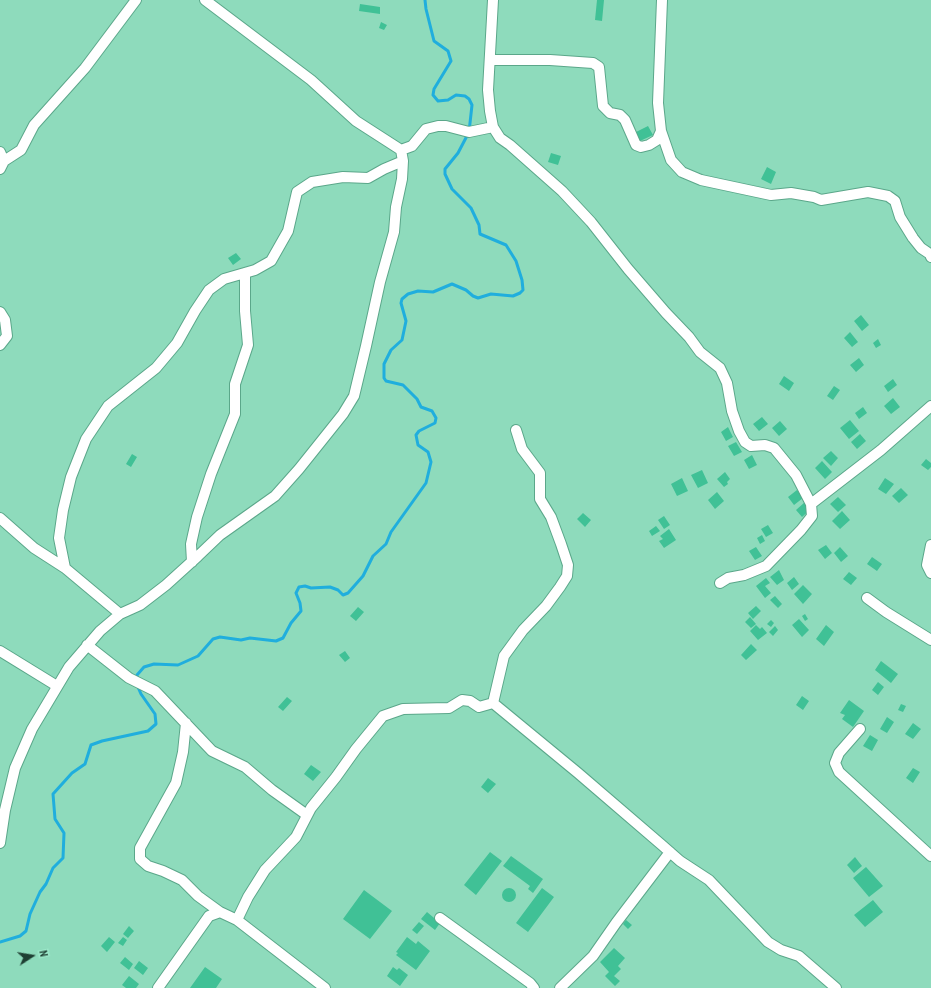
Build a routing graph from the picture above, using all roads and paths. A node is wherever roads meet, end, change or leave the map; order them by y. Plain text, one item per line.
1 (136, 0) edge
2 (205, 0) edge
3 (494, 0) edge
4 (662, 0) edge
5 (490, 60) junction
6 (493, 127) junction
7 (661, 131) junction
8 (401, 150) junction
9 (1, 161) edge
10 (403, 161) junction
11 (931, 256) edge
12 (245, 273) junction
13 (0, 312) edge
14 (0, 345) edge
15 (931, 406) edge
16 (516, 430) dead end
17 (811, 504) junction
18 (0, 518) edge
19 (931, 545) edge
20 (192, 562) junction
21 (66, 568) junction
22 (931, 573) edge
23 (720, 584) dead end
24 (867, 598) dead end
25 (120, 614) junction
26 (931, 640) edge
27 (87, 645) junction
28 (0, 651) edge
29 (57, 686) junction
30 (492, 703) junction
31 (186, 723) junction
32 (860, 729) dead end
33 (307, 815) junction
34 (0, 843) edge
35 (670, 852) junction
36 (931, 856) edge
37 (220, 912) junction
38 (440, 918) dead end
39 (237, 920) junction
40 (158, 988) edge
41 (324, 988) edge
42 (534, 988) edge
43 (560, 988) edge
44 (836, 988) edge

1 - 9 street
2 - 8 street
3 - 5 street
4 - 7 street
5 - 6 street
5 - 7 street
6 - 8 street
6 - 17 street
7 - 11 street
8 - 10 street
10 - 12 street
10 - 20 street
12 - 20 street
12 - 21 street
13 - 14 street
15 - 17 street
16 - 30 street
17 - 23 street
18 - 21 street
19 - 22 street
20 - 25 street
21 - 25 street
24 - 26 street
25 - 27 street
27 - 29 street
27 - 31 street
28 - 29 street
29 - 34 street
30 - 33 street
30 - 35 street
31 - 33 street
31 - 37 street
32 - 36 street
33 - 39 street
35 - 43 street
35 - 44 street
37 - 39 street
37 - 40 street
38 - 42 street
39 - 41 street

